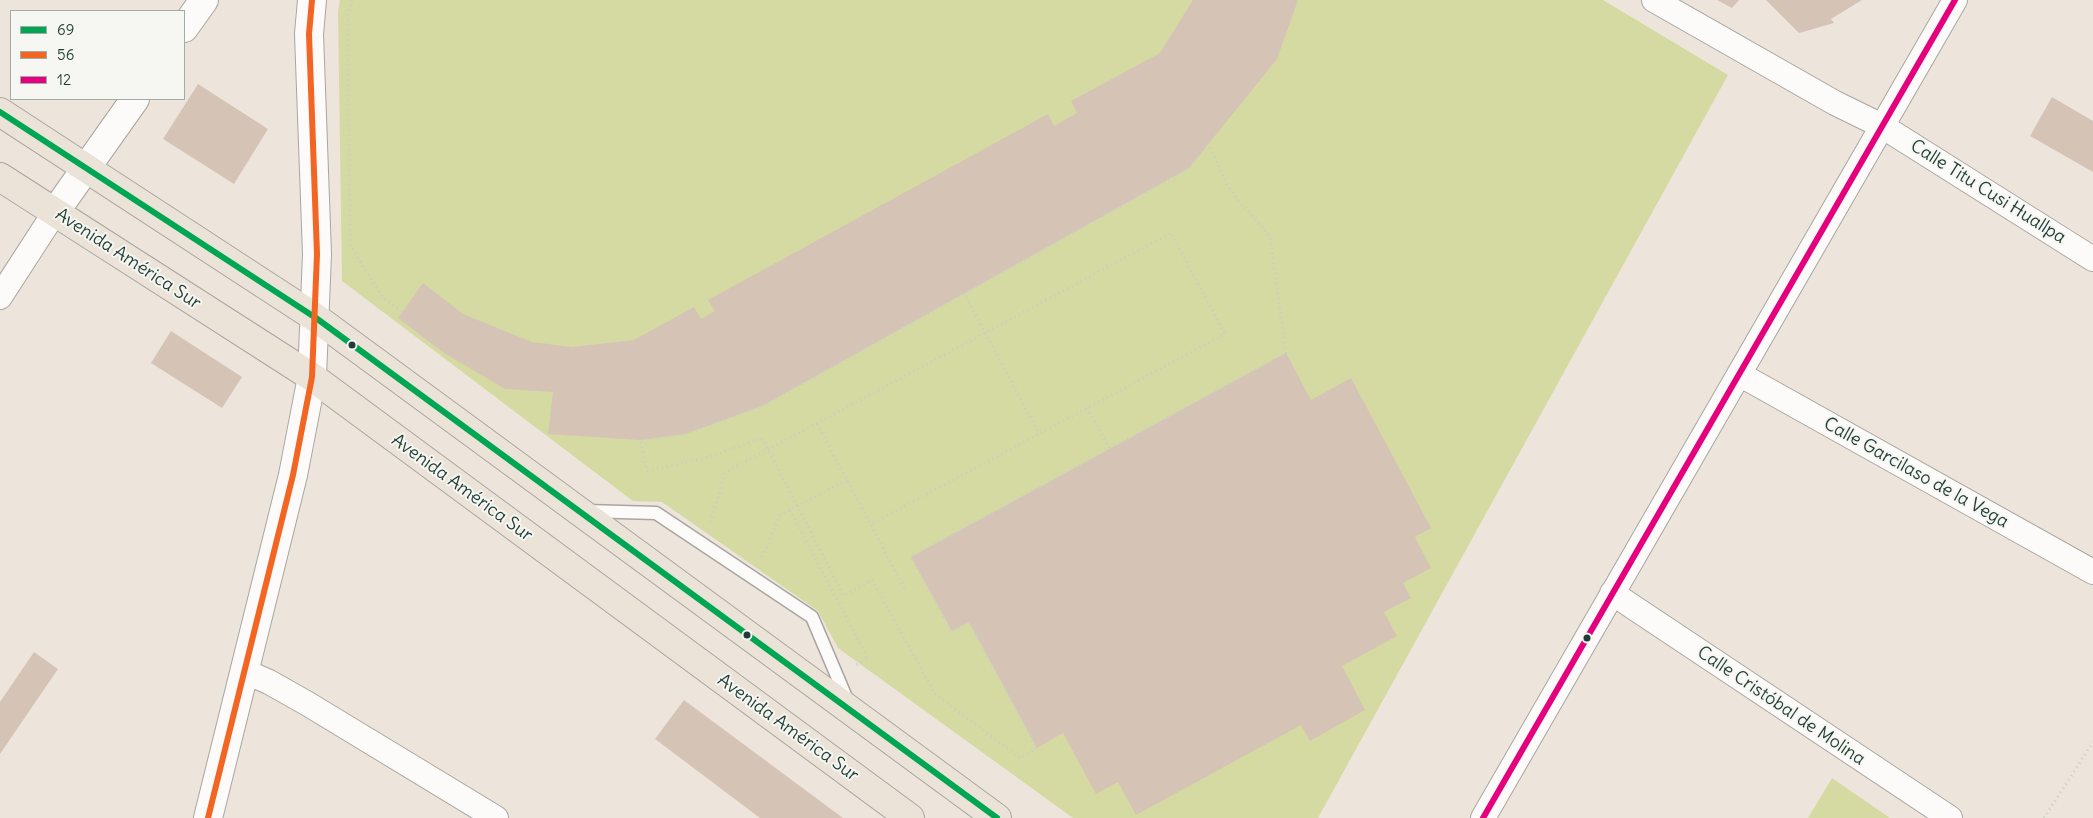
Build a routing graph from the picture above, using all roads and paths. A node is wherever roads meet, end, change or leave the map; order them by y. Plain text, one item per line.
1 (204, 0) edge
2 (312, 0) edge
3 (352, 0) edge
4 (1654, 0) edge
5 (1955, 0) edge
6 (185, 27) edge
7 (133, 100) edge
8 (0, 112) edge
9 (1882, 126) junction
10 (86, 168) junction
11 (0, 177) edge
12 (55, 212) junction
13 (2092, 256) edge
14 (964, 293) junction
15 (0, 297) edge
16 (402, 312) dead end
17 (316, 318) junction
18 (986, 333) junction
19 (1739, 374) junction
20 (312, 377) junction
21 (1088, 408) junction
22 (817, 424) junction
23 (1039, 434) junction
24 (1110, 448) junction
25 (768, 450) junction
26 (847, 480) junction
27 (797, 506) junction
28 (577, 510) junction
29 (790, 510) junction
30 (710, 524) dead end
31 (871, 524) junction
32 (761, 560) dead end
33 (2093, 572) edge
34 (906, 591) dead end
35 (1612, 593) junction
36 (852, 668) dead end
37 (244, 671) junction
38 (851, 712) junction
39 (2093, 742) edge
40 (208, 818) edge
41 (496, 818) edge
42 (910, 818) edge
43 (997, 818) edge
44 (1483, 818) edge
45 (1950, 818) edge
46 (2044, 818) edge

1 - 6 street
2 - 17 street
3 - 16 path
4 - 9 street, Calle Titu Cusi Huallpa
5 - 9 street
7 - 10 street
8 - 10 main road
9 - 13 street, Calle Titu Cusi Huallpa
9 - 19 street
10 - 12 street
10 - 17 main road
11 - 12 main road, Avenida América Sur
12 - 15 street
12 - 20 main road, Avenida América Sur
14 - 18 path
14 - 24 path
14 - 25 path
17 - 20 street
17 - 28 main road
18 - 21 path
18 - 22 path
18 - 23 path
19 - 33 street, Calle Garcilaso de la Vega
19 - 35 street
20 - 37 street
20 - 42 main road, Avenida América Sur
21 - 23 path
21 - 24 path
22 - 25 path
22 - 26 path
23 - 31 path
24 - 27 path
25 - 27 path
25 - 30 path
26 - 27 path
26 - 31 path
27 - 29 path
28 - 38 main road
28 - 38 lane
29 - 32 path
29 - 36 path
31 - 34 path
35 - 44 street
35 - 45 street, Calle Cristóbal de Molina
37 - 40 street
37 - 41 street
38 - 43 main road
39 - 46 path

